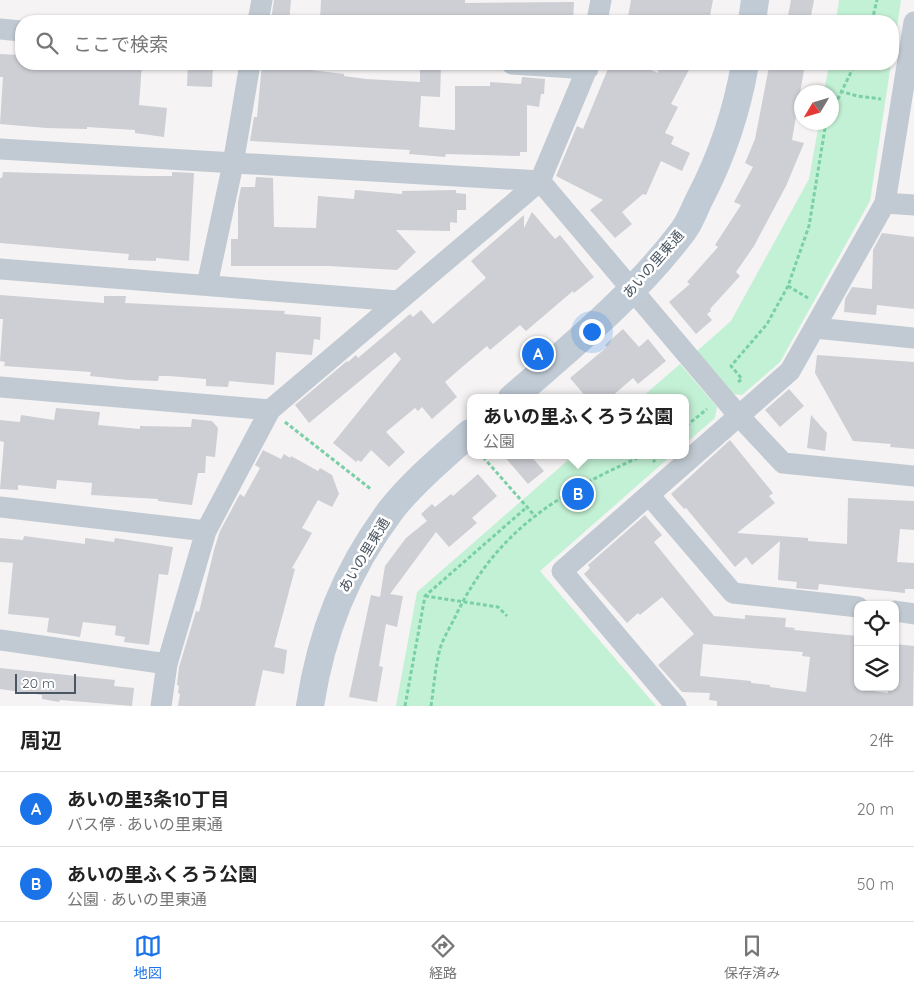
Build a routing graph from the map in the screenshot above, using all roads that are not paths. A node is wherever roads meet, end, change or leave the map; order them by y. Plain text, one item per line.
1 (262, 0) edge
2 (601, 0) edge
3 (755, 0) edge
4 (259, 15) edge
5 (598, 15) edge
6 (753, 15) edge
7 (914, 22) edge
8 (0, 29) edge
9 (15, 30) edge
10 (249, 70) edge
11 (587, 70) edge
12 (744, 70) edge
13 (910, 72) edge
14 (0, 149) edge
15 (233, 164) junction
16 (540, 182) junction
17 (886, 203) junction
18 (914, 205) edge
19 (0, 269) edge
20 (208, 285) junction
21 (632, 290) junction
22 (398, 301) junction
23 (815, 328) junction
24 (914, 338) edge
25 (0, 387) edge
26 (516, 394) edge
27 (270, 410) junction
28 (740, 416) junction
29 (467, 449) edge
30 (914, 476) edge
31 (649, 495) junction
32 (0, 507) edge
33 (206, 531) junction
34 (854, 607) edge
35 (899, 612) edge
36 (914, 614) edge
37 (0, 640) edge
38 (168, 664) junction
39 (161, 706) edge
40 (310, 706) edge
41 (676, 706) edge

1 - 4 street
2 - 5 street
3 - 6 street
7 - 13 street
8 - 9 street
10 - 15 street
11 - 16 street
12 - 21 street, あいの里東通
13 - 17 street
14 - 15 street
15 - 16 street
15 - 20 street
16 - 21 street
16 - 22 street
17 - 18 street
17 - 23 street
19 - 20 street
20 - 22 street
21 - 26 street, あいの里東通
21 - 28 street
22 - 27 street
23 - 24 street
23 - 28 street
25 - 27 street
27 - 33 street
28 - 30 street
28 - 31 street
29 - 40 street, あいの里東通
31 - 34 street
31 - 41 street
32 - 33 street
33 - 38 street
35 - 36 street
37 - 38 street
38 - 39 street

